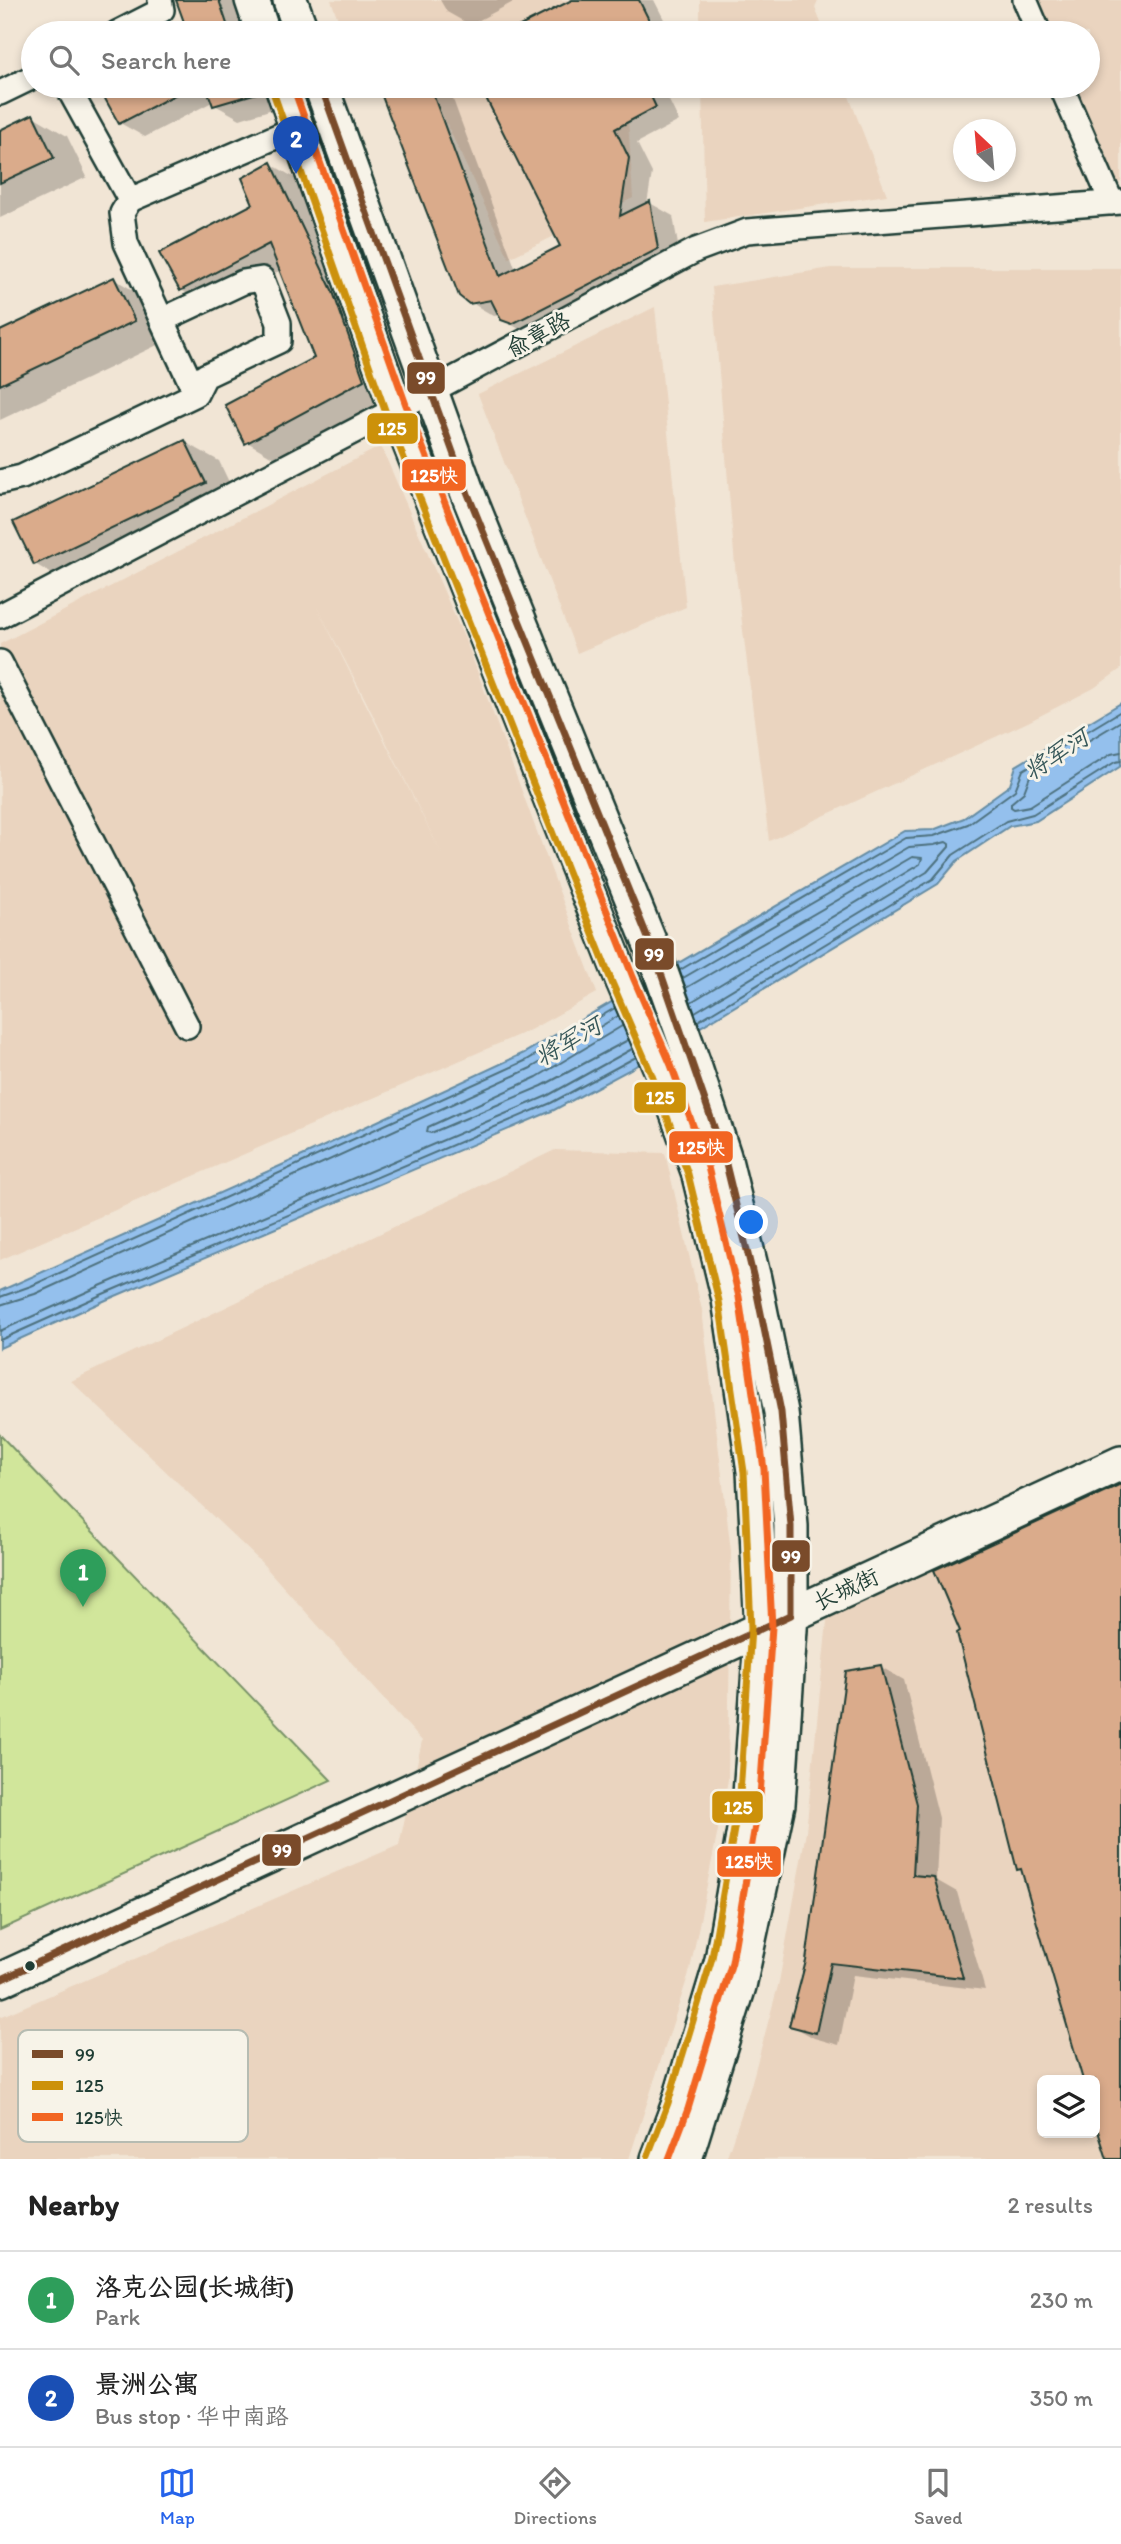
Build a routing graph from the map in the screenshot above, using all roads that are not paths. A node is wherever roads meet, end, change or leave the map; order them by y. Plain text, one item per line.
1 (160, 0) edge
2 (252, 0) edge
3 (290, 0) edge
4 (1025, 0) edge
5 (140, 21) edge
6 (259, 21) edge
7 (298, 21) edge
8 (1034, 21) edge
9 (21, 83) edge
10 (0, 93) edge
11 (74, 98) edge
12 (286, 98) edge
13 (325, 98) edge
14 (1068, 98) edge
15 (296, 128) junction
16 (130, 200) junction
17 (1116, 202) edge
18 (162, 320) junction
19 (431, 391) junction
20 (196, 394) junction
21 (396, 409) junction
22 (0, 482) edge
23 (0, 615) edge
24 (0, 662) edge
25 (187, 1026) dead end
26 (1121, 1463) edge
27 (777, 1621) junction
28 (0, 1980) edge
29 (658, 2159) edge
30 (685, 2159) edge

1 - 5 street
2 - 6 main road
3 - 7 main road
4 - 8 street
9 - 10 street
11 - 16 street
12 - 15 main road
13 - 19 main road
14 - 17 street
15 - 16 street
15 - 21 main road
16 - 18 street
17 - 19 street, 俞章路
18 - 20 street
18 - 20 street
19 - 21 street, 俞章路
19 - 27 main road
20 - 22 street
21 - 23 street, 俞章路
21 - 27 main road
24 - 25 street
26 - 27 main road, 长城街
27 - 28 main road, 长城街
27 - 29 main road
27 - 30 main road

